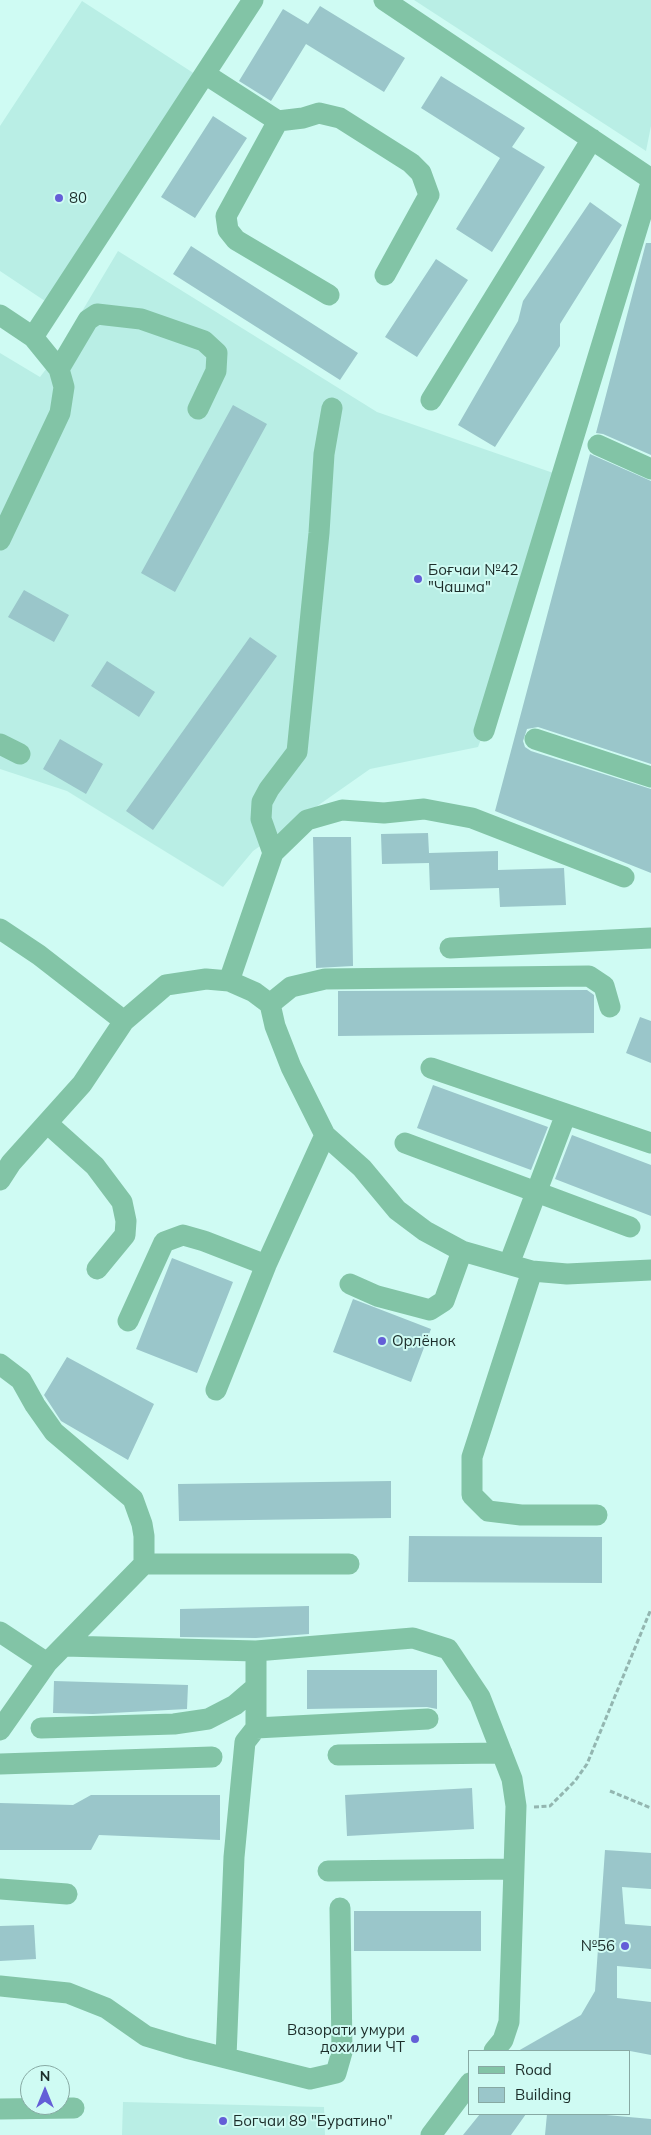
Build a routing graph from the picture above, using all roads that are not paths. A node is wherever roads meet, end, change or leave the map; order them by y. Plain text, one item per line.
1 (253, 0) edge
2 (384, 0) edge
3 (205, 74) junction
4 (278, 120) junction
5 (592, 139) junction
6 (651, 181) edge
7 (385, 275) dead end
8 (329, 295) dead end
9 (0, 315) edge
10 (33, 336) junction
11 (56, 365) junction
12 (432, 400) dead end
13 (332, 408) dead end
14 (198, 409) dead end
15 (598, 445) dead end
16 (651, 469) edge
17 (0, 540) edge
18 (484, 730) dead end
19 (535, 739) dead end
20 (0, 744) edge
21 (20, 754) dead end
22 (651, 776) edge
23 (273, 853) junction
24 (624, 877) dead end
25 (0, 929) edge
26 (651, 938) edge
27 (450, 948) dead end
28 (229, 981) junction
29 (270, 1004) junction
30 (610, 1007) dead end
31 (124, 1021) junction
32 (432, 1068) dead end
33 (566, 1114) junction
34 (47, 1123) junction
35 (325, 1135) junction
36 (405, 1143) dead end
37 (651, 1143) edge
38 (0, 1180) edge
39 (536, 1193) junction
40 (630, 1227) dead end
41 (462, 1251) junction
42 (509, 1264) junction
43 (266, 1265) junction
44 (97, 1270) dead end
45 (651, 1270) edge
46 (532, 1271) junction
47 (350, 1284) dead end
48 (128, 1321) dead end
49 (0, 1364) edge
50 (216, 1390) dead end
51 (597, 1515) dead end
52 (144, 1564) junction
53 (349, 1564) dead end
54 (0, 1632) edge
55 (64, 1646) junction
56 (256, 1651) junction
57 (47, 1664) junction
58 (256, 1687) junction
59 (428, 1719) dead end
60 (41, 1728) dead end
61 (256, 1728) junction
62 (0, 1730) edge
63 (502, 1753) junction
64 (338, 1755) dead end
65 (212, 1758) dead end
66 (0, 1764) edge
67 (514, 1869) junction
68 (328, 1871) dead end
69 (0, 1889) edge
70 (67, 1894) dead end
71 (340, 1908) dead end
72 (0, 1986) edge
73 (495, 2050) edge
74 (226, 2058) junction
75 (468, 2086) edge
76 (0, 2108) edge
77 (74, 2108) dead end
78 (431, 2135) edge

1 - 3 street
2 - 5 street
3 - 4 street
3 - 10 street
4 - 7 street
4 - 8 street
5 - 6 street
5 - 12 street
6 - 18 street
9 - 10 street
10 - 11 street
11 - 14 street
11 - 17 street
13 - 23 street
15 - 16 street
19 - 22 street
20 - 21 street
23 - 24 street
23 - 28 street
25 - 31 street
26 - 27 street
28 - 29 street
28 - 31 street
29 - 30 street
29 - 35 street
31 - 34 street
32 - 33 street
33 - 37 street
33 - 39 street
34 - 38 street
34 - 44 street
35 - 41 street
35 - 43 street
36 - 39 street
39 - 40 street
39 - 42 street
41 - 42 street
41 - 47 street
42 - 46 street
43 - 48 street
43 - 50 street
45 - 46 street
46 - 51 street
49 - 52 street
52 - 53 street
52 - 55 street
54 - 57 street
55 - 56 street
55 - 57 street
56 - 58 street
56 - 63 street
57 - 62 street
58 - 60 street
58 - 61 street
59 - 61 street
61 - 74 street
63 - 64 street
63 - 67 street
65 - 66 street
67 - 68 street
67 - 73 street
69 - 70 street
71 - 74 street
72 - 74 street
75 - 78 street
76 - 77 street

